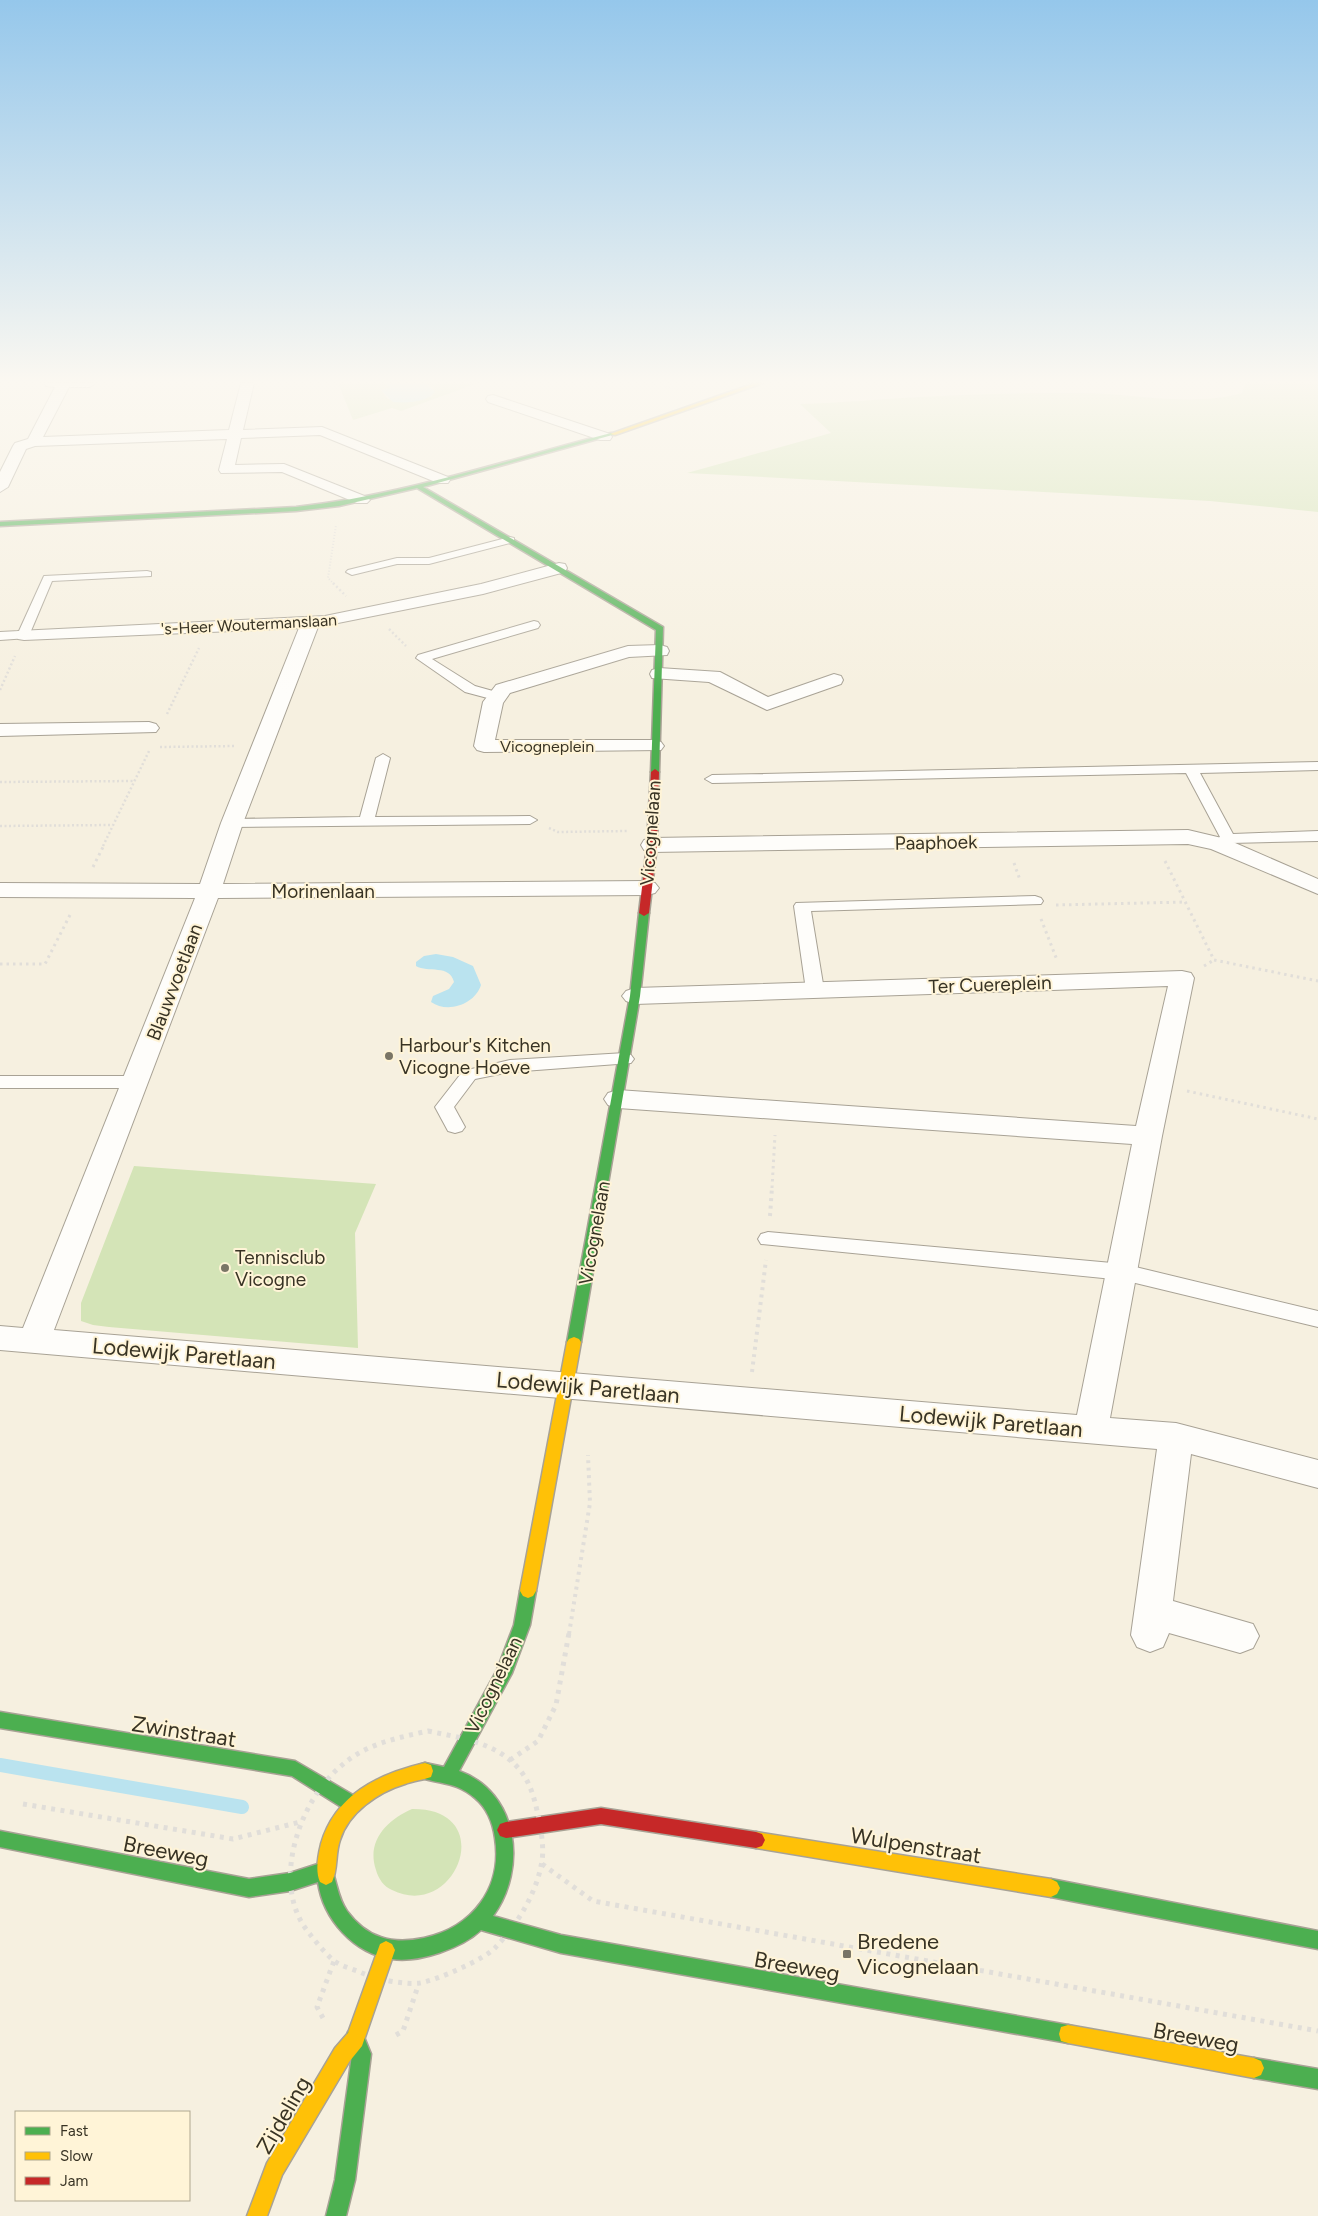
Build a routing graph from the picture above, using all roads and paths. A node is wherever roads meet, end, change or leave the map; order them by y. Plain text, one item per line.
1 (329, 486) edge
2 (416, 486) edge
3 (418, 486) edge
4 (362, 500) junction
5 (0, 524) edge
6 (510, 540) junction
7 (559, 568) junction
8 (352, 572) dead end
9 (147, 574) dead end
10 (373, 613) junction
11 (310, 623) junction
12 (534, 625) dead end
13 (209, 627) junction
14 (24, 634) junction
15 (0, 636) edge
16 (660, 650) junction
17 (422, 658) junction
18 (659, 674) junction
19 (834, 680) dead end
20 (0, 690) edge
21 (495, 696) junction
22 (0, 730) edge
23 (155, 731) junction
24 (261, 746) junction
25 (654, 746) junction
26 (160, 747) dead end
27 (383, 758) dead end
28 (1318, 766) edge
29 (1191, 769) junction
30 (712, 779) dead end
31 (135, 781) junction
32 (0, 782) edge
33 (530, 820) joint
34 (366, 822) junction
35 (232, 823) junction
36 (113, 825) junction
37 (0, 826) edge
38 (1318, 836) edge
39 (653, 838) junction
40 (1153, 838) junction
41 (1005, 841) junction
42 (1223, 842) junction
43 (1318, 887) edge
44 (647, 888) junction
45 (0, 890) edge
46 (82, 891) junction
47 (209, 891) junction
48 (1186, 902) junction
49 (1033, 903) junction
50 (0, 964) edge
51 (1318, 981) edge
52 (1065, 982) junction
53 (815, 990) junction
54 (635, 996) junction
55 (625, 1060) junction
56 (0, 1082) edge
57 (135, 1082) junction
58 (1159, 1085) junction
59 (618, 1099) junction
60 (1318, 1119) edge
61 (455, 1127) dead end
62 (1148, 1136) junction
63 (768, 1239) dead end
64 (1123, 1272) junction
65 (1318, 1319) edge
66 (0, 1338) edge
67 (34, 1340) junction
68 (566, 1385) junction
69 (1091, 1430) junction
70 (1176, 1437) junction
71 (588, 1444) dead end
72 (1318, 1474) edge
73 (1240, 1636) dead end
74 (0, 1720) edge
75 (510, 1760) dead end
76 (449, 1773) junction
77 (19, 1803) dead end
78 (352, 1804) junction
79 (300, 1822) dead end
80 (506, 1830) junction
81 (0, 1840) edge
82 (542, 1864) dead end
83 (324, 1871) junction
84 (477, 1920) junction
85 (1318, 1940) edge
86 (386, 1950) junction
87 (1318, 2031) edge
88 (355, 2039) junction
89 (1318, 2079) edge
90 (257, 2216) edge
91 (336, 2216) edge

1 - 4 street
2 - 4 street
3 - 6 street, Vicognelaan
4 - 5 street
6 - 7 street, Vicognelaan
6 - 8 lane
7 - 10 street, 's-Heer Woutermanslaan
7 - 16 street, Vicognelaan
9 - 14 lane
10 - 11 street, 's-Heer Woutermanslaan
10 - 17 path
11 - 13 street, 's-Heer Woutermanslaan
11 - 24 street, Blauwvoetlaan
12 - 17 lane
13 - 14 street, 's-Heer Woutermanslaan
13 - 23 path
14 - 15 lane
14 - 20 path
16 - 18 street, Vicognelaan
16 - 21 street
17 - 21 lane
18 - 19 street
18 - 25 street, Vicognelaan
21 - 25 street, Vicogneplein
22 - 23 street
23 - 31 path
24 - 26 path
24 - 35 street, Blauwvoetlaan
25 - 39 street, Vicognelaan
27 - 34 lane
28 - 29 lane
29 - 30 lane
29 - 42 lane
31 - 32 path
31 - 36 path
33 - 34 lane
33 - 39 path
34 - 35 lane
35 - 47 street, Blauwvoetlaan
36 - 37 path
36 - 46 path
38 - 42 lane, Paaphoek
39 - 41 street, Paaphoek
39 - 44 street, Vicognelaan
40 - 41 street, Paaphoek
40 - 42 street, Paaphoek
40 - 48 path
41 - 49 path
42 - 43 street, Paaphoek
44 - 47 street, Morinenlaan
44 - 54 street, Vicognelaan
45 - 46 street, Morinenlaan
46 - 47 street, Morinenlaan
46 - 50 path
47 - 57 street, Blauwvoetlaan
48 - 49 path
48 - 51 path
49 - 52 path
49 - 53 lane
52 - 53 street, Ter Cuereplein
52 - 58 street, Ter Cuereplein
53 - 54 street, Ter Cuereplein
54 - 55 street, Vicognelaan
55 - 59 street, Vicognelaan
55 - 61 lane
56 - 57 lane
57 - 67 street, Blauwvoetlaan
58 - 60 path
58 - 62 street, Ter Cuereplein
59 - 62 street
59 - 68 street, Vicognelaan
62 - 64 street, Ter Cuereplein
63 - 64 lane
64 - 65 lane
64 - 69 street, Ter Cuereplein
66 - 67 street, Lodewijk Paretlaan
67 - 68 street, Lodewijk Paretlaan
68 - 69 street, Lodewijk Paretlaan
68 - 76 street, Vicognelaan
69 - 70 street, Lodewijk Paretlaan
70 - 72 street, Lodewijk Paretlaan
70 - 73 street
71 - 75 path
74 - 78 street, Zwinstraat
76 - 78 street
76 - 80 street
77 - 79 path
78 - 83 street
80 - 84 street
80 - 85 street, Wulpenstraat
81 - 83 street, Breeweg
82 - 87 path
83 - 86 street
84 - 86 street
84 - 89 street, Breeweg
86 - 88 street, Zijdeling
88 - 90 street, Zijdeling
88 - 91 street

